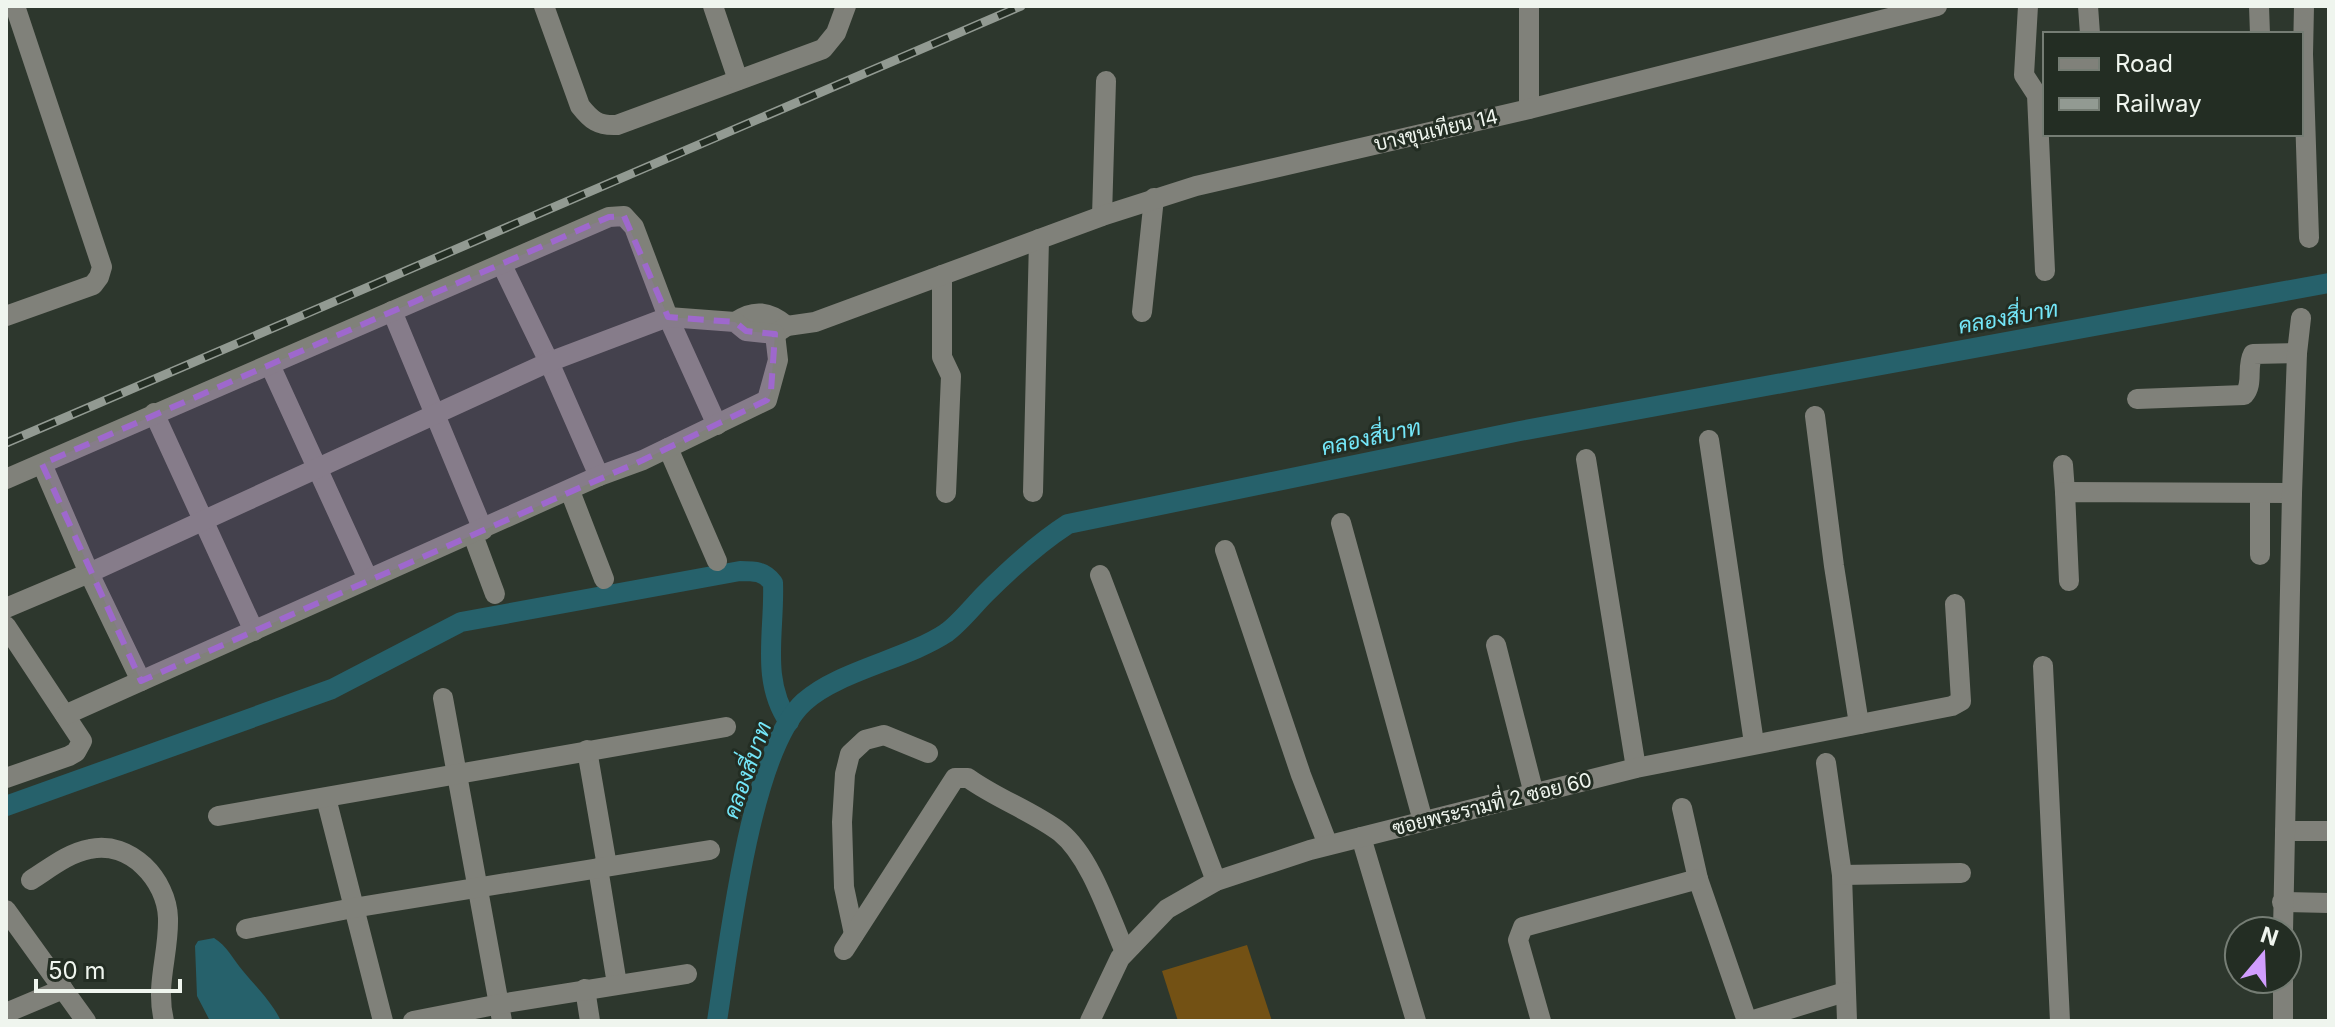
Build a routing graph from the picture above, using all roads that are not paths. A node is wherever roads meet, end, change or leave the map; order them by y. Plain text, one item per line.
1 (15, 6) edge
2 (544, 6) edge
3 (713, 6) edge
4 (846, 6) edge
5 (1529, 6) edge
6 (1937, 6) edge
7 (2028, 6) edge
8 (2088, 6) edge
9 (2259, 6) edge
10 (2304, 6) edge
11 (2090, 32) edge
12 (2260, 32) edge
13 (738, 80) junction
14 (1106, 81) dead end
15 (1529, 109) junction
16 (1154, 198) junction
17 (1102, 216) junction
18 (2309, 238) dead end
19 (1039, 239) junction
20 (502, 265) junction
21 (2045, 271) dead end
22 (942, 275) junction
23 (392, 311) junction
24 (1142, 312) dead end
25 (6, 316) edge
26 (668, 317) junction
27 (2301, 318) dead end
28 (793, 327) junction
29 (2297, 353) junction
30 (549, 362) junction
31 (270, 365) junction
32 (2137, 399) dead end
33 (154, 413) junction
34 (437, 415) junction
35 (1815, 416) dead end
36 (717, 425) junction
37 (1709, 440) dead end
38 (668, 448) junction
39 (1586, 459) dead end
40 (42, 464) junction
41 (2063, 465) dead end
42 (318, 469) junction
43 (599, 476) junction
44 (6, 479) edge
45 (570, 491) junction
46 (1033, 492) dead end
47 (2065, 492) junction
48 (946, 493) dead end
49 (2292, 493) junction
50 (2260, 495) junction
51 (204, 520) junction
52 (1341, 523) dead end
53 (478, 532) junction
54 (1225, 550) dead end
55 (2260, 555) dead end
56 (717, 561) dead end
57 (89, 573) junction
58 (1100, 575) dead end
59 (368, 579) junction
60 (604, 579) dead end
61 (2069, 581) dead end
62 (495, 594) dead end
63 (1955, 604) dead end
64 (6, 608) edge
65 (6, 626) edge
66 (254, 631) junction
67 (1496, 645) dead end
68 (2043, 666) dead end
69 (141, 681) junction
70 (443, 698) dead end
71 (65, 715) junction
72 (1859, 724) junction
73 (726, 727) dead end
74 (1754, 743) junction
75 (587, 750) junction
76 (928, 753) dead end
77 (1826, 763) dead end
78 (1636, 768) junction
79 (458, 773) junction
80 (6, 778) edge
81 (1534, 794) junction
82 (326, 798) junction
83 (1682, 808) dead end
84 (218, 816) dead end
85 (1423, 821) junction
86 (2285, 831) junction
87 (2329, 831) edge
88 (1361, 837) junction
89 (1328, 845) junction
90 (710, 850) dead end
91 (603, 867) junction
92 (1961, 873) dead end
93 (1842, 875) junction
94 (1698, 879) junction
95 (31, 880) dead end
96 (1216, 881) junction
97 (480, 888) junction
98 (2282, 902) junction
99 (2329, 903) edge
100 (353, 908) junction
101 (6, 910) edge
102 (2282, 915) edge
103 (246, 929) dead end
104 (1125, 952) junction
105 (687, 974) dead end
106 (617, 984) junction
107 (63, 989) junction
108 (585, 989) junction
109 (1845, 992) junction
110 (2283, 995) edge
111 (501, 1012) edge
112 (6, 1013) edge
113 (86, 1021) edge
114 (164, 1021) edge
115 (383, 1021) edge
116 (413, 1021) edge
117 (590, 1021) edge
118 (1090, 1021) edge
119 (1416, 1021) edge
120 (1541, 1021) edge
121 (1749, 1021) edge
122 (1847, 1021) edge
123 (2060, 1021) edge
124 (2283, 1021) edge

1 - 25 street
2 - 13 street
3 - 13 street
4 - 13 street
5 - 15 street
6 - 15 street, บางขุนเทียน 14
7 - 21 street
8 - 11 street
9 - 12 street
10 - 18 street
14 - 17 street
15 - 16 street, บางขุนเทียน 14
16 - 17 street, บางขุนเทียน 14
16 - 24 street
17 - 19 street, บางขุนเทียน 14
19 - 22 street, บางขุนเทียน 14
19 - 46 street
20 - 23 street
20 - 26 street
20 - 30 street
22 - 28 street, บางขุนเทียน 14
22 - 48 street
23 - 31 street
23 - 34 street
26 - 28 street
26 - 30 street
26 - 36 street
27 - 29 street
28 - 36 street
29 - 32 street
29 - 49 street
30 - 34 street
30 - 43 street
31 - 33 street
31 - 42 street
33 - 40 street
33 - 51 street
34 - 42 street
34 - 53 street
35 - 72 street
36 - 38 street
37 - 74 street
38 - 43 street
38 - 56 street
39 - 78 street
40 - 44 street
40 - 57 street
41 - 47 street
42 - 51 street
42 - 59 street
43 - 45 street
45 - 53 street
45 - 60 street
47 - 50 street
47 - 61 street
49 - 50 street
49 - 86 street
50 - 55 street
51 - 57 street
51 - 66 street
52 - 85 street
53 - 59 street
53 - 62 street
54 - 89 street
57 - 64 street
57 - 69 street
58 - 96 street
59 - 66 street
63 - 72 street, ซอยพระรามที่ 2 ซอย 60
65 - 71 street
66 - 69 street
67 - 81 street
68 - 123 street
69 - 71 street
70 - 79 street
71 - 80 street
72 - 74 street, ซอยพระรามที่ 2 ซอย 60
73 - 75 street
74 - 78 street, ซอยพระรามที่ 2 ซอย 60
75 - 79 street
75 - 91 street
76 - 104 street
77 - 93 street
78 - 81 street, ซอยพระรามที่ 2 ซอย 60
79 - 82 street
79 - 97 street
81 - 85 street, ซอยพระรามที่ 2 ซอย 60
82 - 84 street
82 - 100 street
83 - 94 street
85 - 88 street, ซอยพระรามที่ 2 ซอย 60
86 - 87 street
86 - 98 street
88 - 89 street, ซอยพระรามที่ 2 ซอย 60
88 - 119 street
89 - 96 street, ซอยพระรามที่ 2 ซอย 60
90 - 91 street
91 - 97 street
91 - 106 street
92 - 93 street
93 - 109 street
94 - 120 street
94 - 121 street
95 - 114 street
96 - 104 street, ซอยพระรามที่ 2 ซอย 60
97 - 100 street
97 - 111 street
98 - 99 street
98 - 102 street
100 - 103 street
100 - 115 street
101 - 107 street
104 - 118 street, ซอยพระรามที่ 2 ซอย 60
105 - 106 street
106 - 108 street
107 - 112 street
107 - 113 street
108 - 111 street
108 - 117 street
109 - 121 street
109 - 122 street
110 - 124 street
111 - 116 street

